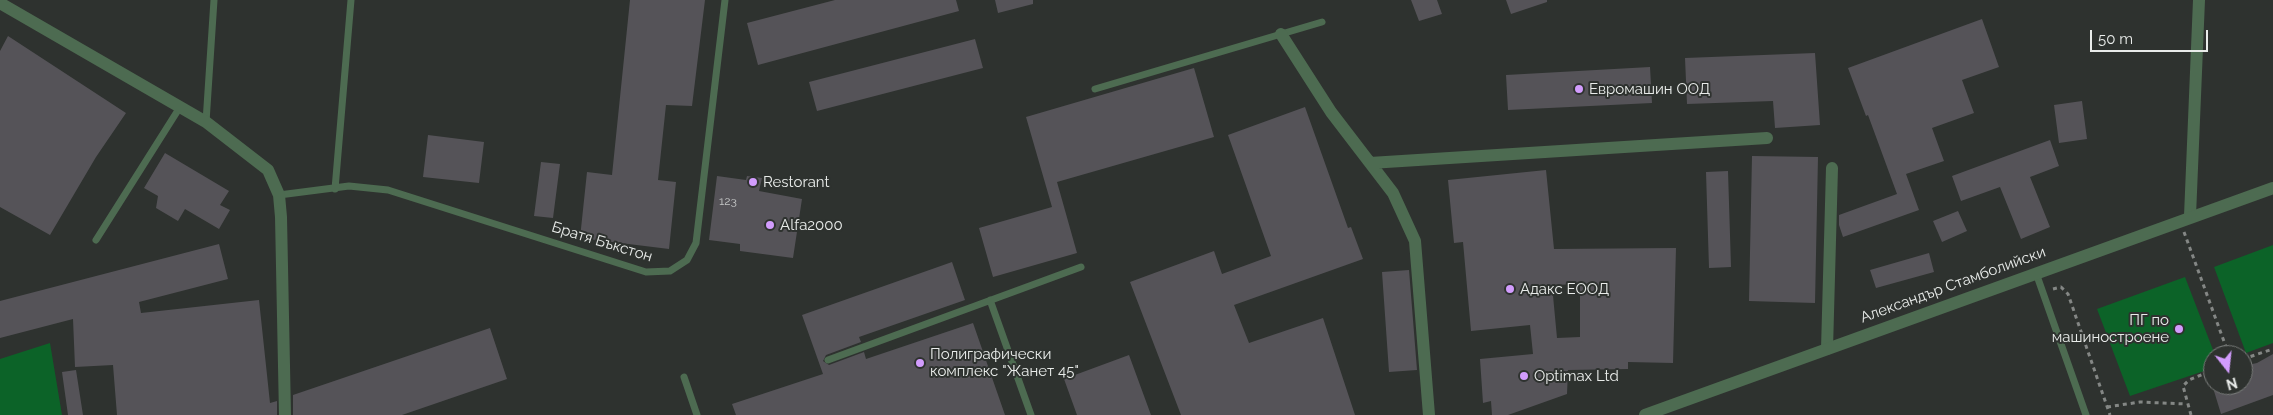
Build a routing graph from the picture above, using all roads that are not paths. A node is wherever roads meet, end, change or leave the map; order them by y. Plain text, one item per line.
1 (214, 0) edge
2 (351, 0) edge
3 (725, 0) edge
4 (2199, 0) edge
5 (0, 3) edge
6 (1322, 22) dead end
7 (1281, 34) junction
8 (1095, 89) dead end
9 (180, 107) junction
10 (206, 122) junction
11 (1767, 138) dead end
12 (1370, 162) junction
13 (1832, 168) dead end
14 (2273, 188) edge
15 (335, 189) junction
16 (279, 195) junction
17 (2185, 218) junction
18 (96, 240) dead end
19 (1080, 267) dead end
20 (2036, 272) junction
21 (990, 300) junction
22 (1827, 348) junction
23 (828, 360) dead end
24 (684, 377) dead end
25 (1670, 411) edge
26 (285, 415) edge
27 (697, 415) edge
28 (1031, 415) edge
29 (1429, 415) edge
30 (1645, 415) edge
31 (2086, 415) edge

1 - 10 lane
2 - 15 lane
3 - 15 lane, Братя Бъкстон
4 - 17 street
5 - 9 street
6 - 7 lane
7 - 8 lane
7 - 12 street
9 - 10 street
9 - 18 lane
10 - 16 street
11 - 12 street
12 - 29 street
13 - 22 street
14 - 17 street, Александър Стамболийски
15 - 16 lane, Братя Бъкстон
16 - 26 street
17 - 20 street, Александър Стамболийски
19 - 21 lane
20 - 22 street, Александър Стамболийски
20 - 31 lane
21 - 23 lane
21 - 28 lane
22 - 25 street, Александър Стамболийски
24 - 27 lane
25 - 30 street, Александър Стамболийски

